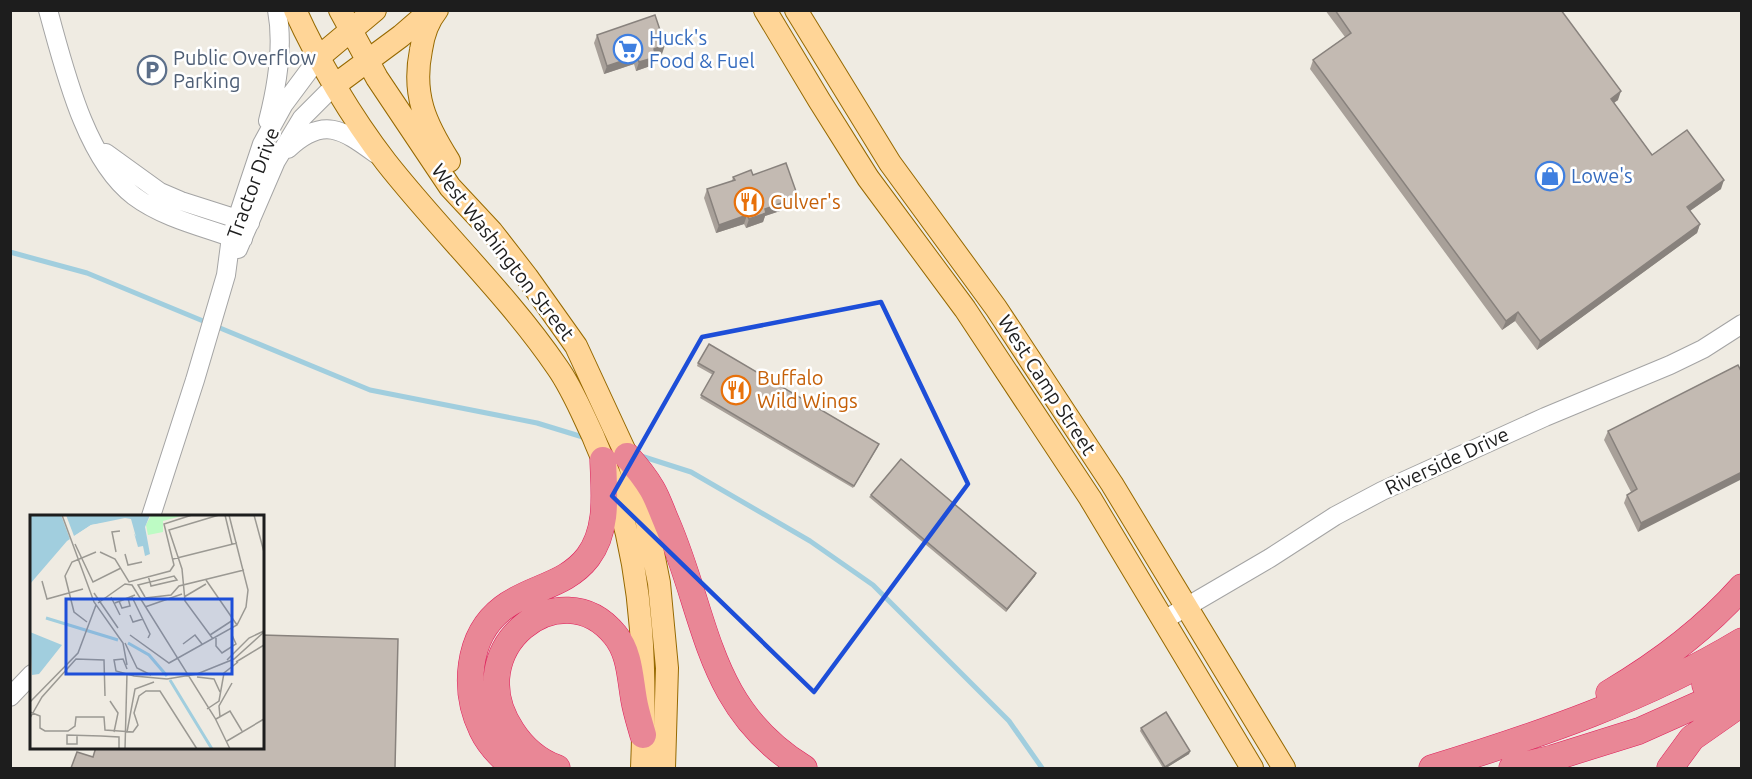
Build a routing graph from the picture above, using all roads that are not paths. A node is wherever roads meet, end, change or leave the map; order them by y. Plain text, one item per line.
1 (48, 10) edge
2 (277, 10) edge
3 (295, 10) edge
4 (375, 10) edge
5 (431, 10) edge
6 (437, 10) edge
7 (765, 10) edge
8 (796, 10) edge
9 (343, 27) edge
10 (320, 57) junction
11 (362, 65) junction
12 (335, 85) junction
13 (262, 144) junction
14 (276, 161) junction
15 (386, 161) junction
16 (241, 230) junction
17 (492, 232) junction
18 (1742, 324) edge
19 (615, 458) junction
20 (612, 510) junction
21 (151, 515) edge
22 (657, 522) junction
23 (1742, 587) edge
24 (1186, 607) junction
25 (1164, 620) junction
26 (1742, 641) edge
27 (1742, 665) edge
28 (30, 676) edge
29 (1742, 685) edge
30 (10, 697) edge
31 (1742, 703) edge
32 (644, 735) junction
33 (1498, 747) junction
34 (1553, 758) junction
35 (1461, 759) junction
36 (514, 768) edge
37 (557, 768) edge
38 (642, 768) edge
39 (664, 768) edge
40 (804, 768) edge
41 (1252, 768) edge
42 (1284, 768) edge
43 (1413, 768) edge
44 (1432, 768) edge
45 (1512, 768) edge
46 (1670, 768) edge

1 - 16 street
2 - 13 street
3 - 10 main road, West Washington Street
4 - 9 main road, Tractor Drive
5 - 11 main road, Tractor Drive
6 - 17 main road
7 - 25 main road, West Camp Street
8 - 24 main road, West Camp Street
9 - 10 main road, Tractor Drive
9 - 11 main road, West Washington Street
10 - 12 main road, West Washington Street
10 - 13 street, Tractor Drive
11 - 12 main road, Tractor Drive
11 - 17 main road, West Washington Street
12 - 14 street, Tractor Drive
12 - 15 main road, West Washington Street
13 - 16 street, Tractor Drive
14 - 15 street
14 - 16 street, Tractor Drive
15 - 19 main road, West Washington Street
16 - 21 street, Tractor Drive
17 - 19 main road, West Washington Street
18 - 24 street, Riverside Drive
19 - 20 highway
19 - 22 highway
20 - 32 main road
20 - 36 highway
22 - 39 main road
22 - 40 highway
23 - 33 highway
24 - 25 street, Riverside Drive
24 - 42 main road, West Camp Street
25 - 41 main road, West Camp Street
26 - 33 highway
27 - 34 highway
28 - 30 street
29 - 34 highway
31 - 46 highway
32 - 37 highway
32 - 38 main road
33 - 35 highway
34 - 45 highway
35 - 43 highway
35 - 44 highway

